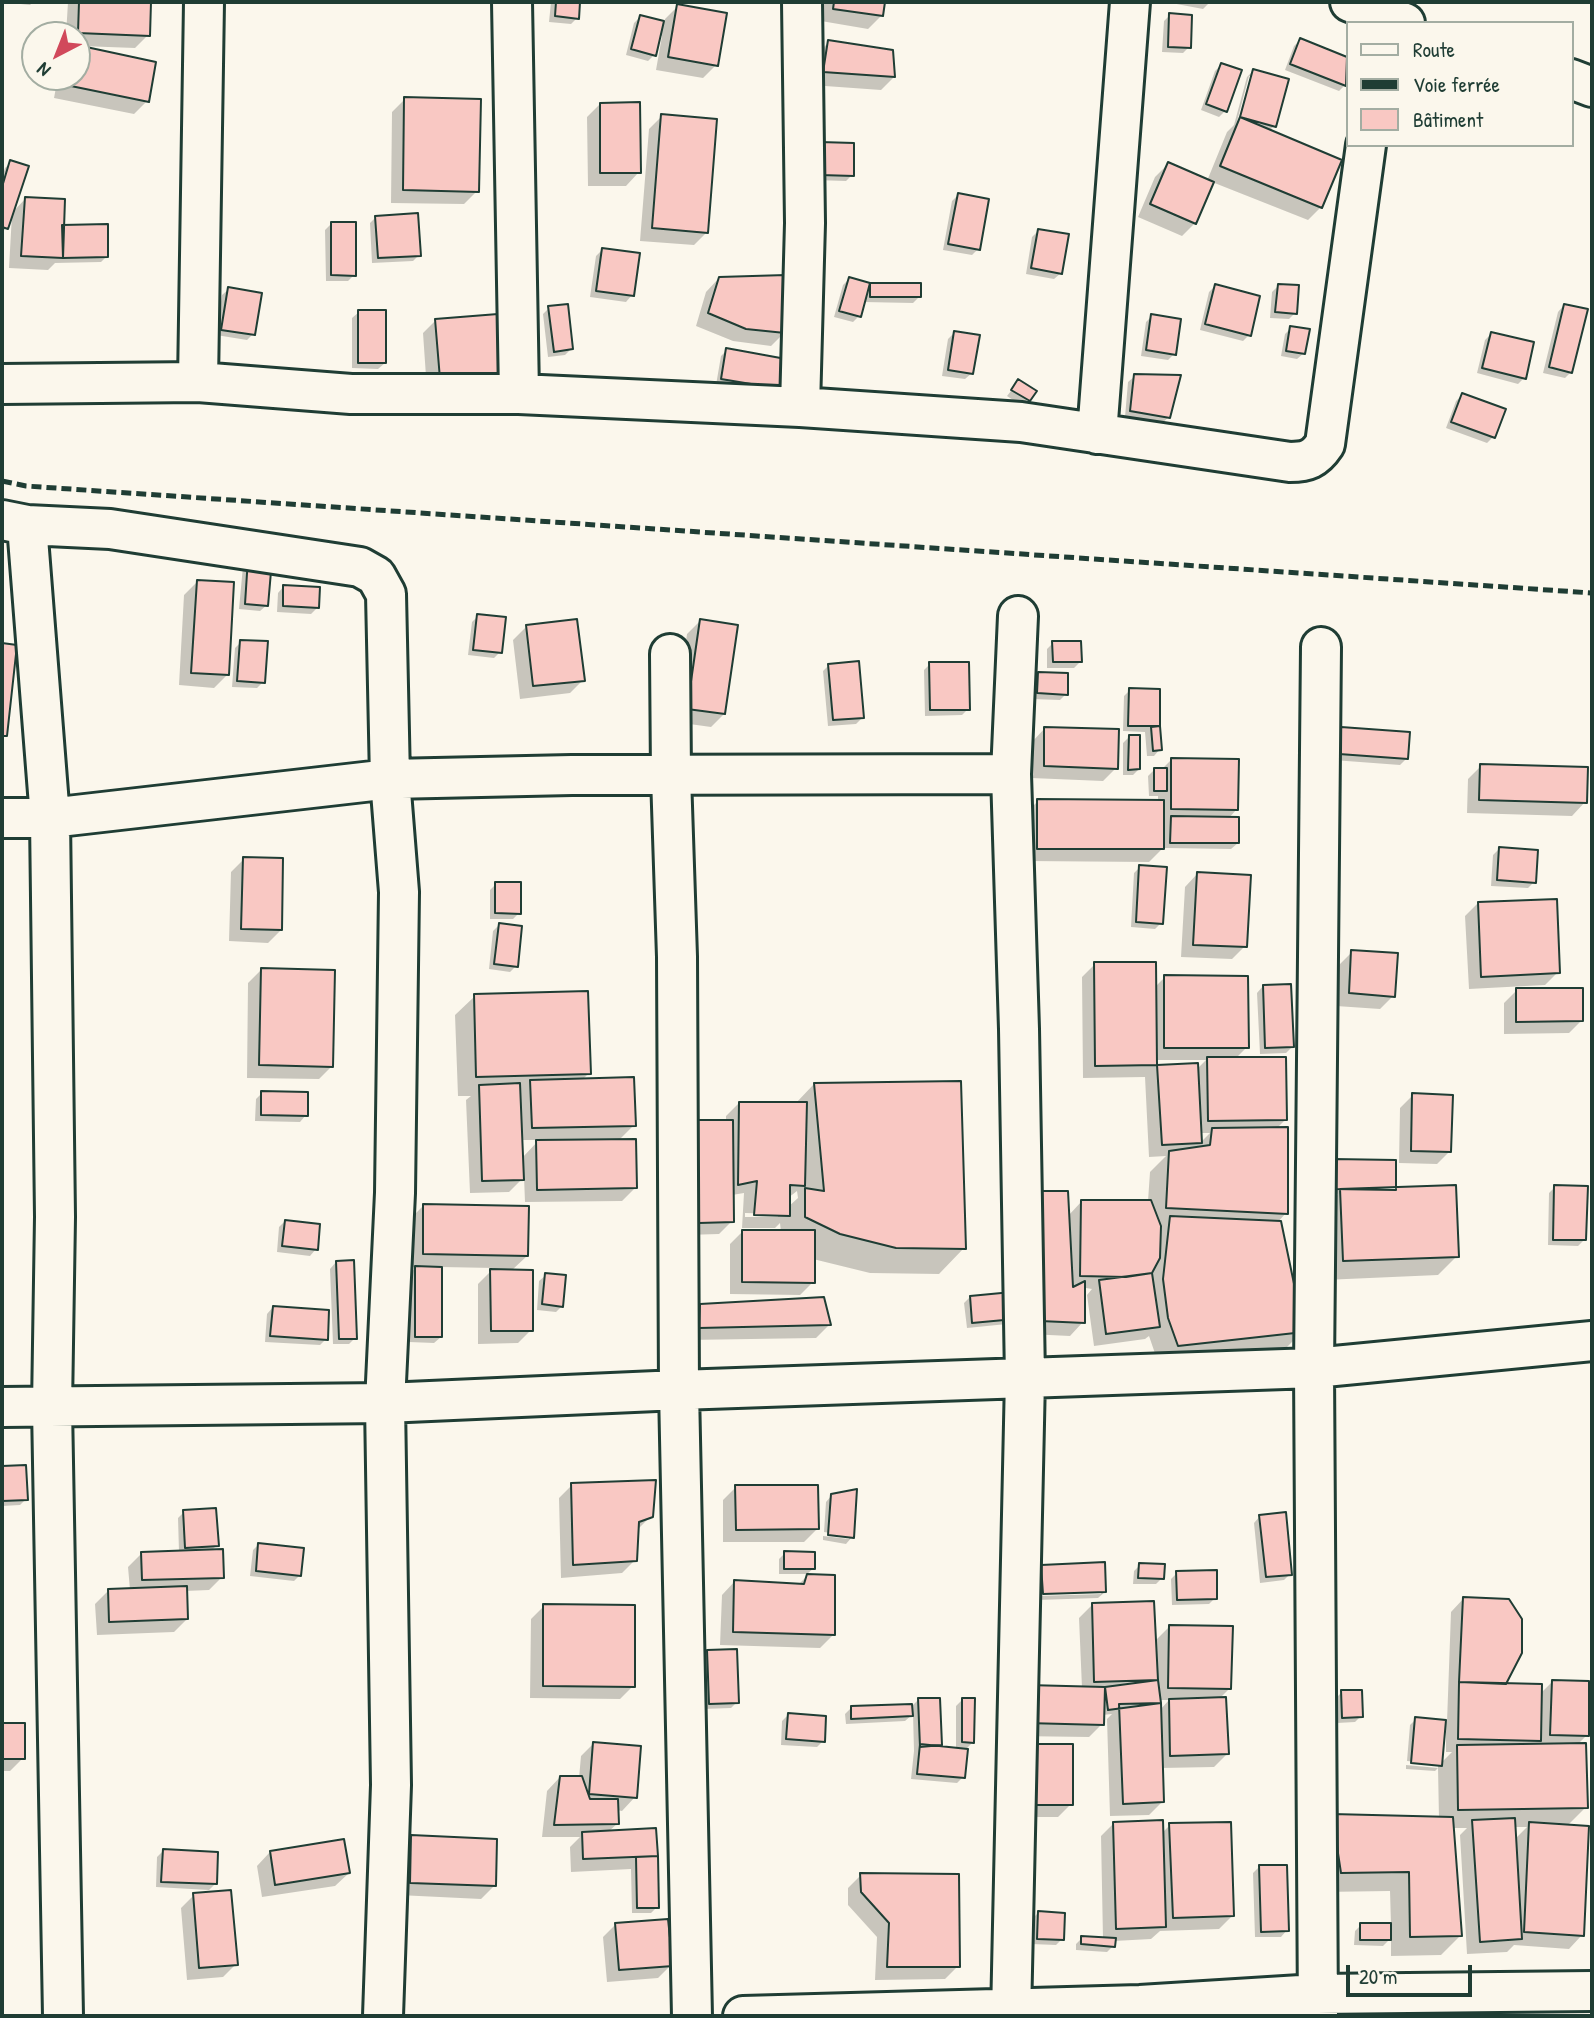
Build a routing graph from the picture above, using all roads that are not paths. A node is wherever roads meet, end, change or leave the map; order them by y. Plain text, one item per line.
1 (204, 2) edge
2 (512, 2) edge
3 (802, 2) edge
4 (1130, 2) edge
5 (1573, 80) edge
6 (1592, 87) edge
7 (1366, 147) edge
8 (198, 382) junction
9 (2, 384) edge
10 (519, 394) junction
11 (800, 407) junction
12 (1097, 434) junction
13 (14, 522) edge
14 (1018, 616) dead end
15 (1321, 647) dead end
16 (670, 654) dead end
17 (1011, 774) junction
18 (671, 776) junction
19 (390, 779) junction
20 (2, 818) edge
21 (50, 818) junction
22 (1592, 1341) edge
23 (1314, 1368) junction
24 (1024, 1378) junction
25 (679, 1390) junction
26 (385, 1403) junction
27 (2, 1407) edge
28 (52, 1407) junction
29 (1592, 1991) edge
30 (1317, 2005) edge
31 (1011, 2012) edge
32 (63, 2016) edge
33 (383, 2016) edge
34 (692, 2016) edge
35 (743, 2016) edge

1 - 8 street
2 - 10 street
3 - 11 street
4 - 12 street
5 - 6 street
7 - 12 street
8 - 9 street
8 - 10 street
10 - 11 street
11 - 12 street
13 - 19 street
13 - 21 street
14 - 17 street
15 - 23 street
16 - 18 street
17 - 18 street
17 - 24 street
18 - 19 street
18 - 25 street
19 - 21 street
19 - 26 street
20 - 21 street
21 - 28 street
22 - 23 street
23 - 24 street
23 - 30 street
24 - 25 street
24 - 31 street
25 - 26 street
25 - 34 street
26 - 28 street
26 - 33 street
27 - 28 street
28 - 32 street
29 - 30 street
30 - 31 street
31 - 35 street

